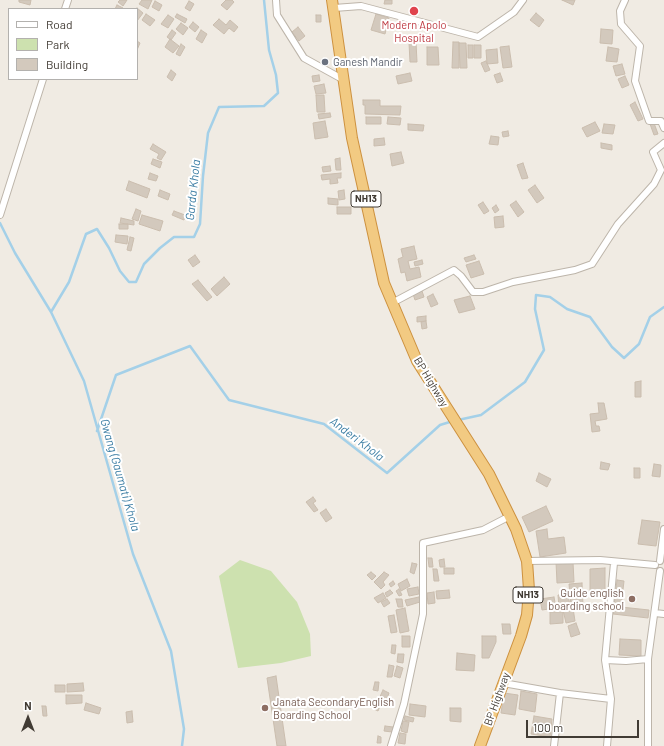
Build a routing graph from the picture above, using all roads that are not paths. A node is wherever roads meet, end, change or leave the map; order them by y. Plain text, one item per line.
1 (276, 0) edge
2 (523, 0) edge
3 (625, 0) edge
4 (333, 4) edge
5 (43, 80) edge
6 (344, 80) junction
7 (664, 128) edge
8 (664, 143) edge
9 (0, 215) edge
10 (392, 303) junction
11 (510, 516) junction
12 (664, 529) edge
13 (527, 561) junction
14 (662, 562) edge
15 (614, 563) junction
16 (655, 565) junction
17 (662, 570) edge
18 (655, 613) junction
19 (664, 614) edge
20 (648, 658) junction
21 (605, 660) junction
22 (503, 683) junction
23 (560, 693) junction
24 (611, 699) junction
25 (391, 746) edge
26 (480, 746) edge
27 (554, 746) edge
28 (607, 746) edge
29 (648, 746) edge

1 - 6 street
2 - 4 street
3 - 7 street
4 - 6 highway, BP Highway / NH13
5 - 9 street
6 - 10 highway, BP Highway / NH13
8 - 10 street
10 - 11 highway, BP Highway / NH13
11 - 13 highway, BP Highway / NH13
11 - 25 street
12 - 14 street
13 - 15 street
13 - 22 highway, BP Highway / NH13
14 - 16 street
15 - 16 street
15 - 21 street
16 - 17 street
17 - 18 street
18 - 19 street
18 - 20 street
20 - 21 street
20 - 29 street
21 - 24 street
22 - 23 street
22 - 26 highway, BP Highway / NH13
23 - 24 street
23 - 27 street
24 - 28 street

